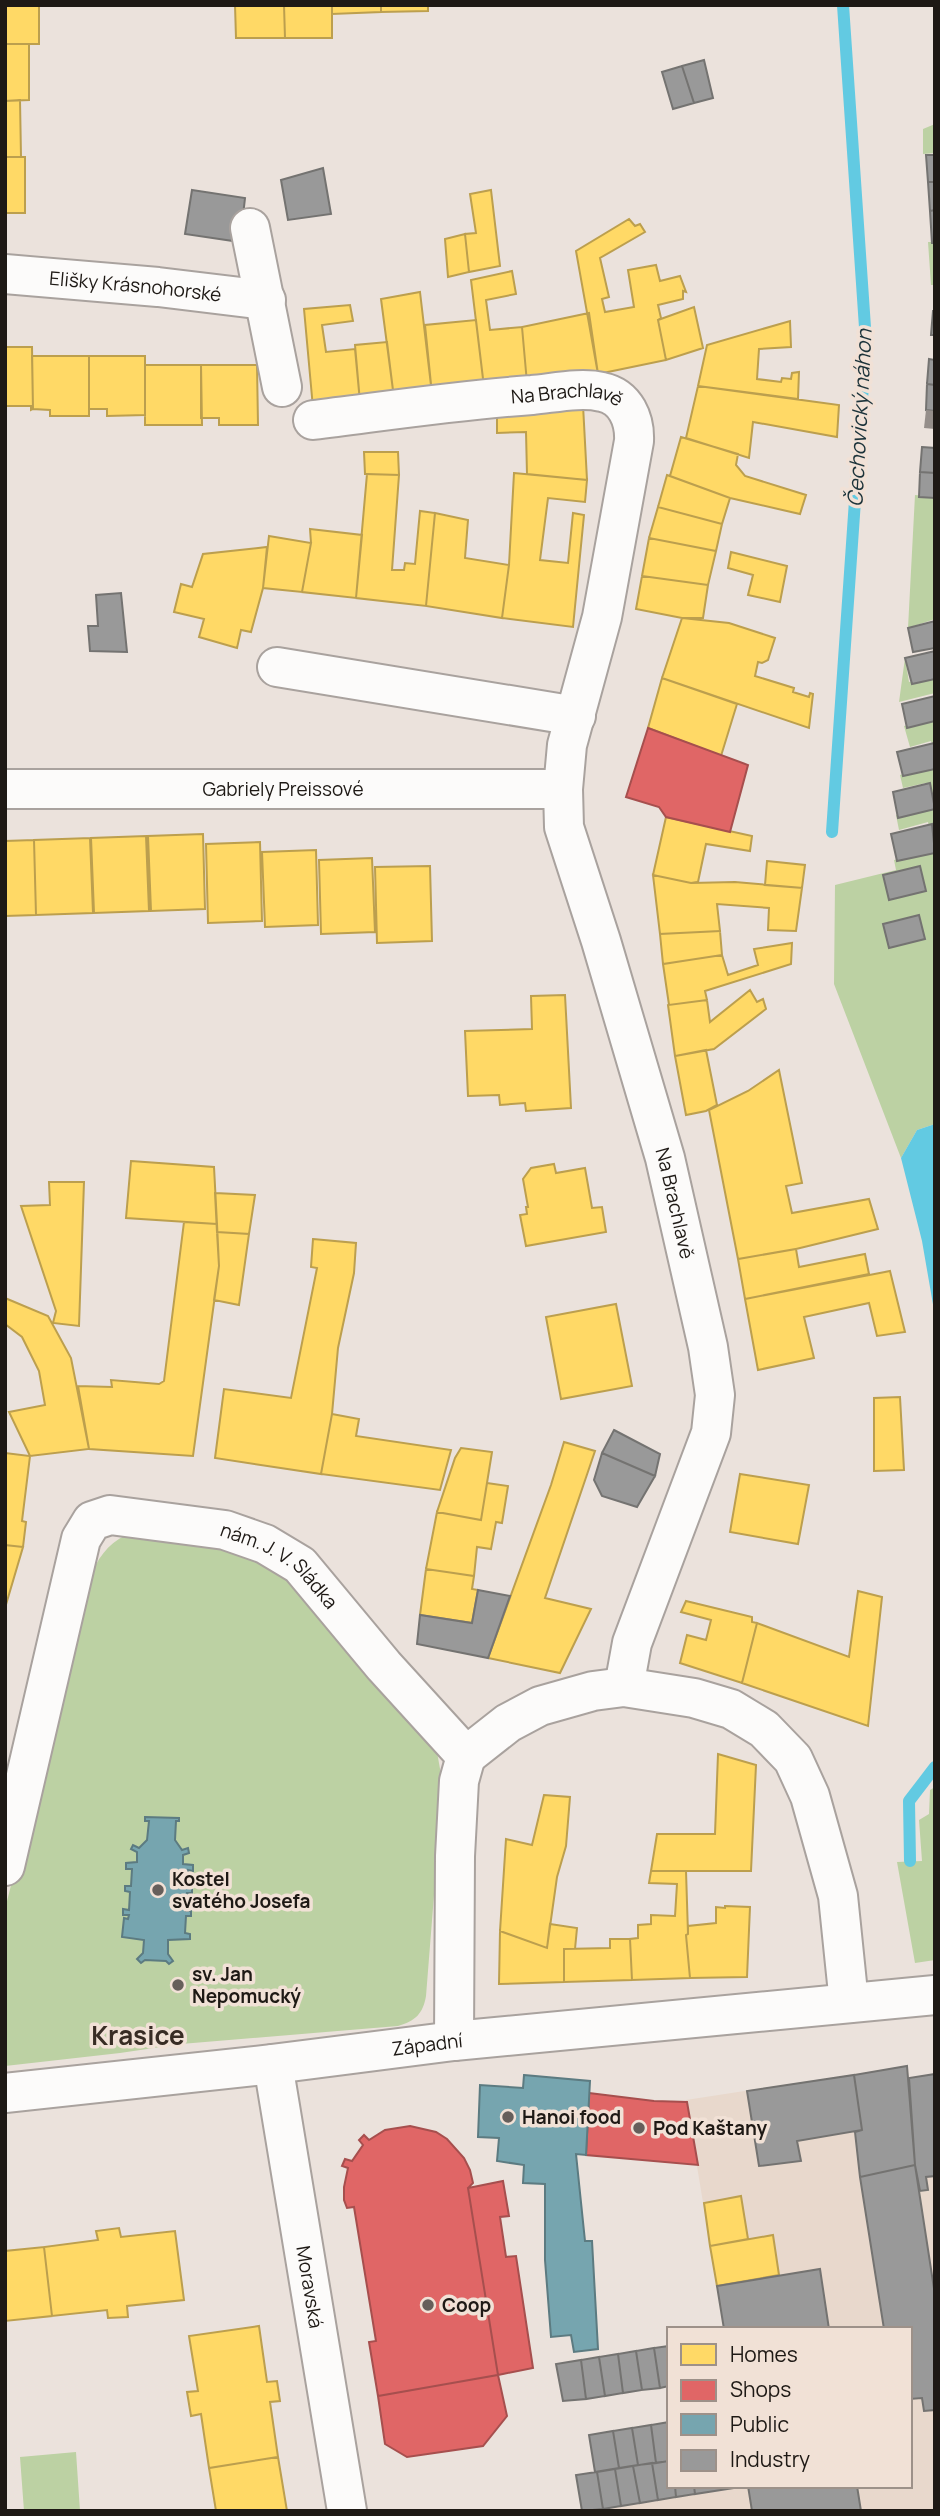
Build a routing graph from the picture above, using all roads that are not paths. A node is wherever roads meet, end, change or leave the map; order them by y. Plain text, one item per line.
1 (250, 228) dead end
2 (5, 274) edge
3 (266, 300) junction
4 (282, 387) dead end
5 (313, 420) dead end
6 (277, 667) dead end
7 (576, 716) junction
8 (5, 789) edge
9 (563, 789) junction
10 (624, 1687) junction
11 (466, 1756) junction
12 (5, 1866) edge
13 (935, 1996) edge
14 (849, 2003) junction
15 (454, 2041) junction
16 (273, 2064) junction
17 (5, 2093) edge
18 (347, 2511) edge

1 - 3 street
2 - 3 street, Elišky Krásnohorské
3 - 4 street
5 - 7 street, Na Brachlavě
6 - 7 street
7 - 9 street, Na Brachlavě
8 - 9 street, Gabriely Preissové
9 - 10 street, Na Brachlavě
10 - 11 street
10 - 14 street
11 - 12 street, nám. J. V. Sládka
11 - 15 street
13 - 14 street, Západní
14 - 15 street, Západní
15 - 16 street, Západní
16 - 17 street, Západní
16 - 18 street, Moravská

